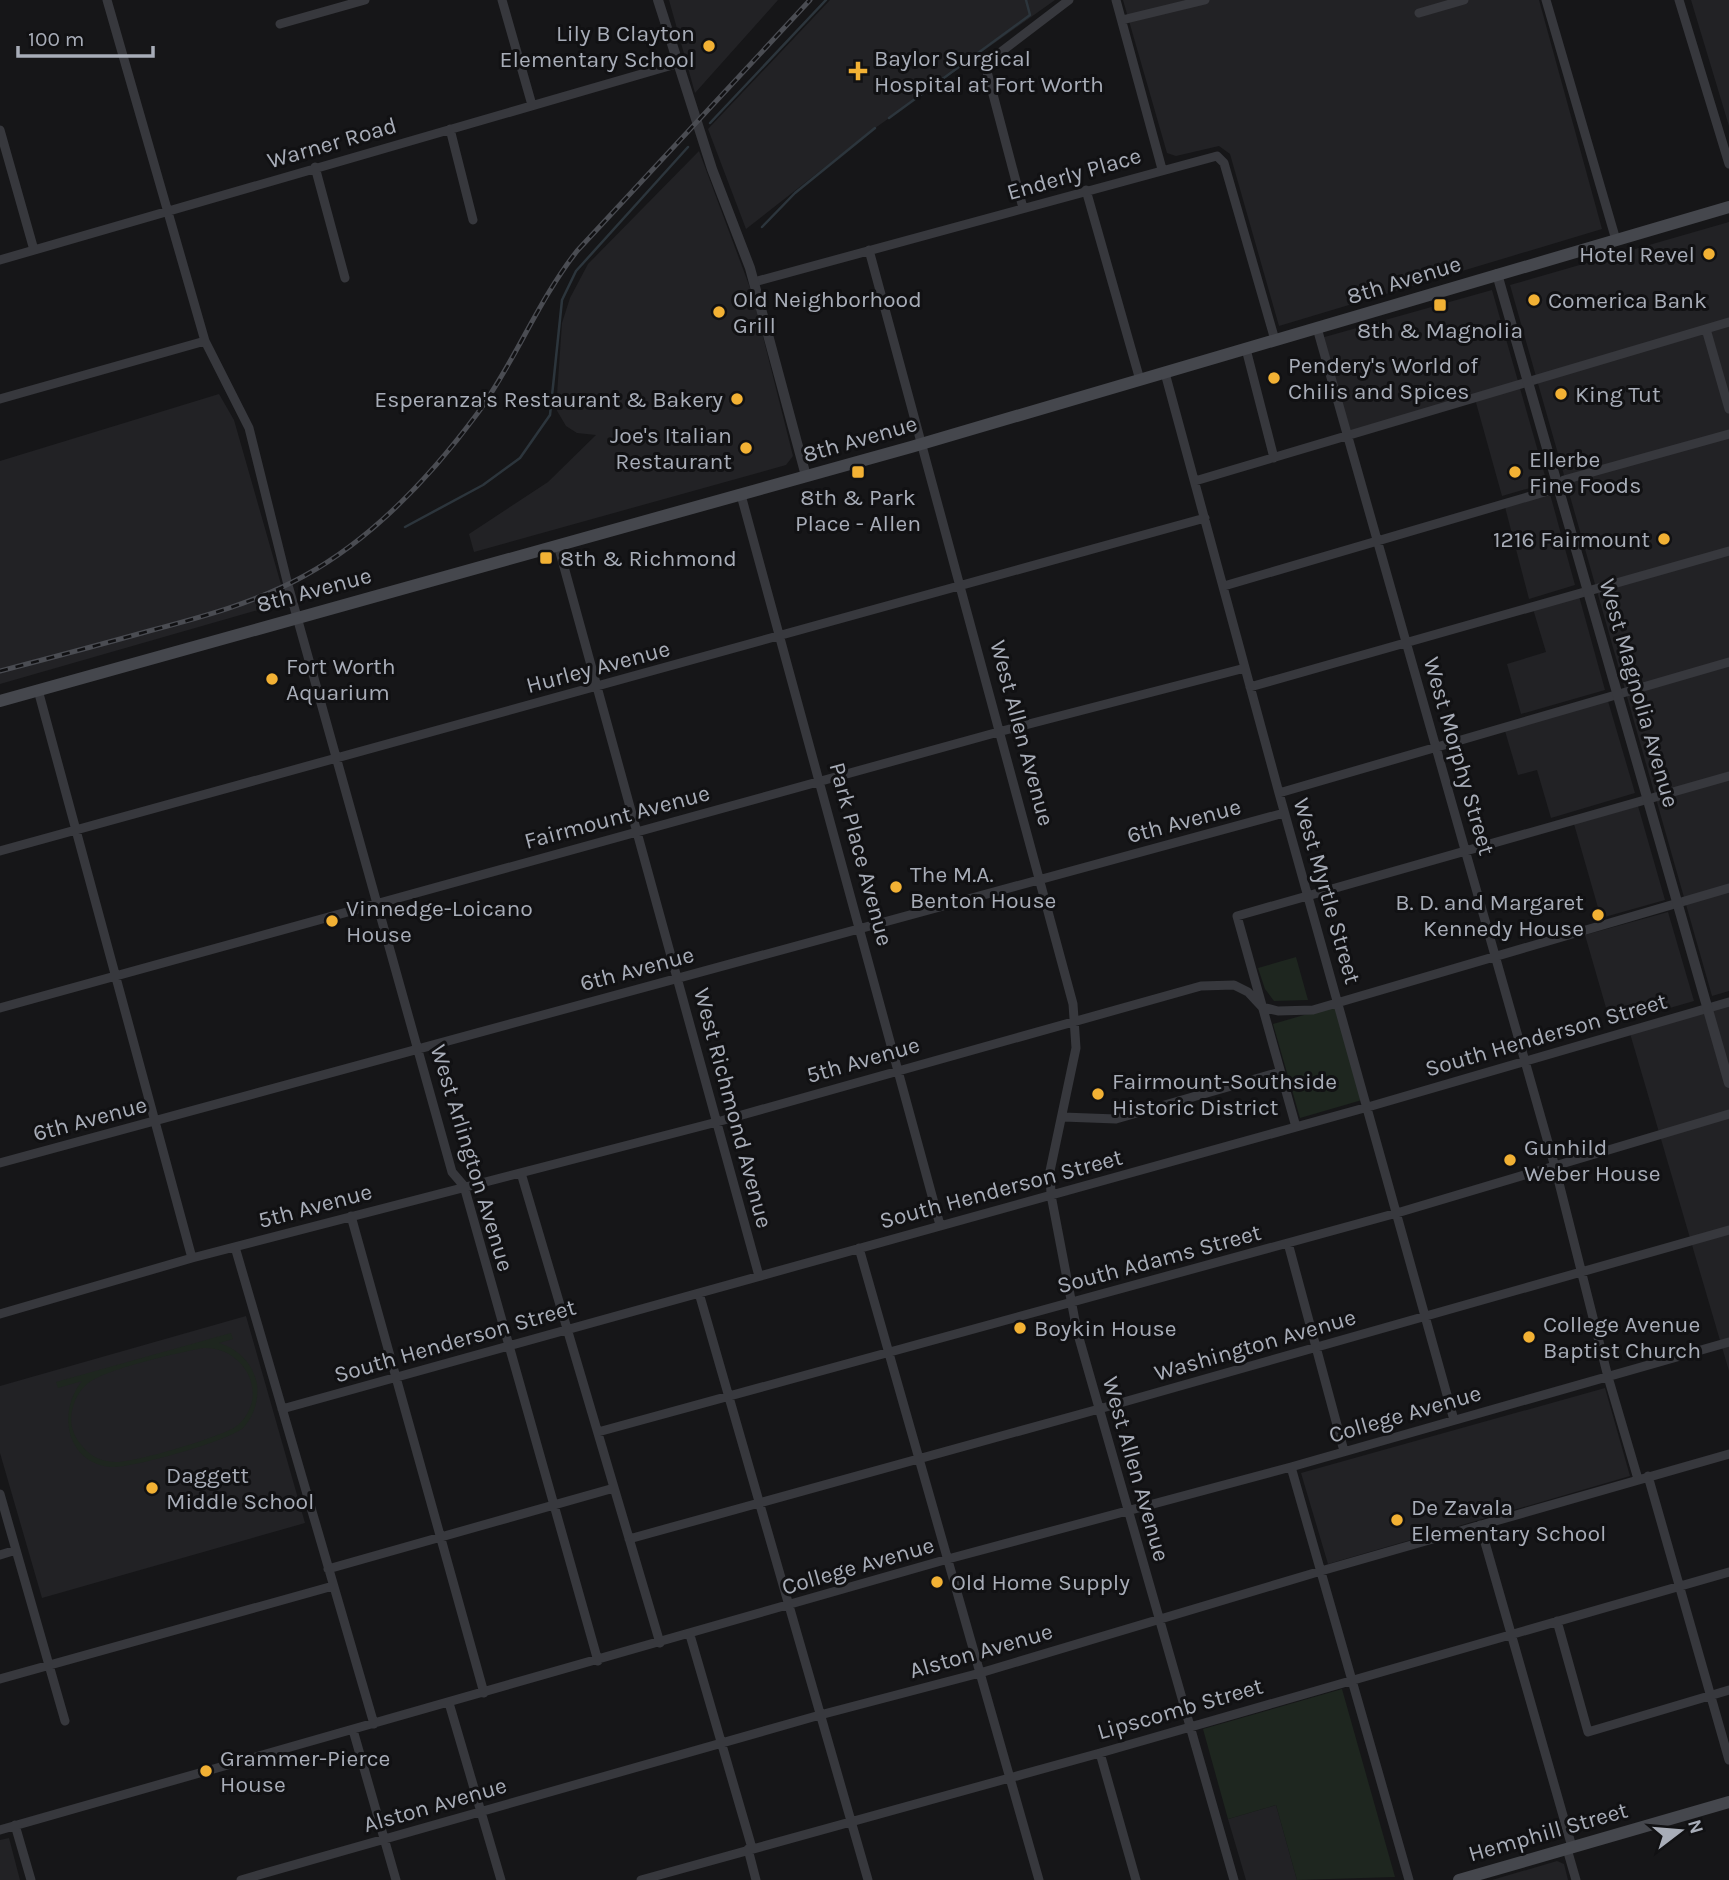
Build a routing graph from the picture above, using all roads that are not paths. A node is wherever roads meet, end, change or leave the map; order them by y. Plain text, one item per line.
1 (107, 0) edge
2 (365, 0) edge
3 (502, 0) edge
4 (658, 0) edge
5 (1069, 0) edge
6 (1116, 0) edge
7 (1205, 0) edge
8 (1464, 0) edge
9 (1546, 0) edge
10 (1679, 0) edge
11 (1183, 1) edge
12 (1419, 13) dead end
13 (1122, 20) junction
14 (280, 24) dead end
15 (676, 64) junction
16 (532, 105) junction
17 (450, 129) junction
18 (0, 130) edge
19 (1729, 164) edge
20 (315, 167) junction
21 (1162, 169) junction
22 (1086, 190) junction
23 (1729, 207) edge
24 (1023, 208) junction
25 (166, 212) junction
26 (473, 219) dead end
27 (1616, 240) junction
28 (34, 250) junction
29 (869, 250) junction
30 (0, 260) edge
31 (1497, 274) junction
32 (345, 278) dead end
33 (754, 282) junction
34 (1729, 322) edge
35 (1317, 328) junction
36 (1706, 328) junction
37 (1275, 340) junction
38 (205, 341) junction
39 (1246, 349) junction
40 (1165, 373) junction
41 (1140, 380) junction
42 (1527, 382) junction
43 (0, 400) edge
44 (1729, 409) edge
45 (1729, 434) edge
46 (1348, 436) junction
47 (923, 443) junction
48 (1274, 458) junction
49 (806, 476) junction
50 (1195, 481) junction
51 (1558, 488) junction
52 (741, 495) junction
53 (1205, 518) junction
54 (1377, 539) junction
55 (558, 545) junction
56 (1729, 551) edge
57 (962, 586) junction
58 (1224, 586) junction
59 (1588, 591) junction
60 (297, 616) junction
61 (779, 637) junction
62 (1407, 643) junction
63 (1729, 662) edge
64 (1245, 668) junction
65 (597, 687) junction
66 (1250, 687) junction
67 (38, 690) junction
68 (1617, 694) junction
69 (0, 701) edge
70 (1002, 731) junction
71 (1436, 746) junction
72 (336, 758) junction
73 (1729, 776) edge
74 (819, 782) junction
75 (1279, 793) junction
76 (1647, 799) junction
77 (1284, 813) junction
78 (76, 830) junction
79 (637, 831) junction
80 (0, 851) edge
81 (1465, 851) junction
82 (1041, 879) junction
83 (1729, 888) edge
84 (1308, 896) junction
85 (376, 902) junction
86 (1677, 904) junction
87 (859, 928) junction
88 (1496, 957) junction
89 (116, 975) junction
90 (677, 978) junction
91 (1339, 1002) junction
92 (1729, 1002) edge
93 (1262, 1007) junction
94 (0, 1008) edge
95 (1707, 1008) junction
96 (1075, 1022) junction
97 (417, 1049) junction
98 (1525, 1060) junction
99 (898, 1070) junction
100 (1280, 1072) junction
101 (1729, 1083) edge
102 (1368, 1107) junction
103 (1729, 1114) edge
104 (1063, 1117) junction
105 (155, 1121) junction
106 (717, 1122) junction
107 (1296, 1127) junction
108 (0, 1163) edge
109 (1555, 1167) junction
110 (521, 1173) junction
111 (464, 1186) junction
112 (1051, 1195) junction
113 (1397, 1213) junction
114 (351, 1216) junction
115 (940, 1225) junction
116 (1729, 1230) edge
117 (1288, 1243) junction
118 (235, 1247) junction
119 (859, 1248) junction
120 (192, 1258) junction
121 (1581, 1272) junction
122 (759, 1276) junction
123 (699, 1293) junction
124 (1071, 1303) junction
125 (0, 1314) edge
126 (1426, 1316) junction
127 (568, 1330) junction
128 (1729, 1342) edge
129 (509, 1346) junction
130 (1315, 1348) junction
131 (889, 1354) junction
132 (396, 1377) junction
133 (1608, 1377) junction
134 (729, 1398) junction
135 (282, 1409) junction
136 (1099, 1409) junction
137 (1454, 1420) junction
138 (598, 1433) junction
139 (1344, 1451) junction
140 (1729, 1454) edge
141 (919, 1458) junction
142 (1291, 1466) junction
143 (1648, 1476) junction
144 (1638, 1479) junction
145 (614, 1488) junction
146 (0, 1494) edge
147 (759, 1502) junction
148 (554, 1505) junction
149 (1128, 1511) junction
150 (1480, 1525) junction
151 (440, 1537) junction
152 (629, 1539) junction
153 (16, 1550) junction
154 (0, 1555) edge
155 (948, 1559) junction
156 (328, 1569) junction
157 (1321, 1571) junction
158 (1729, 1572) edge
159 (333, 1586) junction
160 (1681, 1586) junction
161 (789, 1606) junction
162 (1160, 1620) junction
163 (1557, 1621) junction
164 (1512, 1634) junction
165 (690, 1635) junction
166 (660, 1643) junction
167 (598, 1661) junction
168 (49, 1665) junction
169 (980, 1673) junction
170 (0, 1679) edge
171 (1352, 1680) junction
172 (1729, 1690) edge
173 (484, 1693) junction
174 (1711, 1696) junction
175 (449, 1703) junction
176 (820, 1715) junction
177 (65, 1721) dead end
178 (374, 1724) junction
179 (1190, 1727) junction
180 (353, 1730) junction
181 (722, 1743) junction
182 (1100, 1753) junction
183 (1729, 1760) edge
184 (1010, 1777) junction
185 (1729, 1802) edge
186 (482, 1811) junction
187 (851, 1820) junction
188 (15, 1825) junction
189 (0, 1830) edge
190 (384, 1839) junction
191 (1570, 1848) junction
192 (750, 1849) junction
193 (31, 1880) edge
194 (241, 1880) edge
195 (396, 1880) edge
196 (501, 1880) edge
197 (640, 1880) edge
198 (756, 1880) edge
199 (867, 1880) edge
200 (1039, 1880) edge
201 (1136, 1880) edge
202 (1234, 1880) edge
203 (1409, 1880) edge
204 (1459, 1880) edge
205 (1576, 1880) edge

1 - 25 street, West Arlington Avenue
2 - 14 street
3 - 16 street
4 - 15 street
5 - 24 street
6 - 13 street
7 - 11 street
8 - 12 street
9 - 27 street
10 - 19 street
11 - 13 street
13 - 21 street
15 - 16 street, Warner Road
15 - 33 street
16 - 17 street, Warner Road
17 - 20 street, Warner Road
17 - 26 street
18 - 28 street
20 - 25 street, Warner Road
20 - 32 street
21 - 22 street, Enderly Place
21 - 37 street, Enderly Place
22 - 24 street, Enderly Place
22 - 41 street
23 - 27 main road, 8th Avenue
24 - 29 street, Enderly Place
25 - 28 street, Warner Road
25 - 38 street, West Arlington Avenue
27 - 31 main road, 8th Avenue
28 - 30 street, Warner Road
29 - 33 street, Enderly Place
29 - 47 street, West Allen Avenue
31 - 35 main road, 8th Avenue
31 - 42 street, West Magnolia Avenue
33 - 49 street
34 - 36 street
35 - 37 main road, 8th Avenue
35 - 46 street, West Morphy Street
36 - 42 street
36 - 44 street
37 - 39 main road, 8th Avenue
38 - 43 street
38 - 60 street, West Arlington Avenue
39 - 40 main road, 8th Avenue
39 - 48 street
40 - 41 main road, 8th Avenue
40 - 50 street, West Myrtle Street
41 - 47 main road, 8th Avenue
42 - 46 street
42 - 51 street, West Magnolia Avenue
45 - 51 street
46 - 48 street
46 - 54 street, West Morphy Street
47 - 49 main road, 8th Avenue
47 - 57 street, West Allen Avenue
48 - 50 street
49 - 52 main road, 8th Avenue
50 - 53 street, West Myrtle Street
51 - 54 street
51 - 59 street, West Magnolia Avenue
52 - 55 main road, 8th Avenue
52 - 61 street, Park Place Avenue
53 - 57 street, Hurley Avenue
53 - 58 street, West Myrtle Street
54 - 58 street
54 - 62 street, West Morphy Street
55 - 60 main road, 8th Avenue
55 - 65 street, West Richmond Avenue
56 - 59 street
57 - 61 street, Hurley Avenue
57 - 70 street, West Allen Avenue
58 - 64 street, West Myrtle Street
59 - 62 street
59 - 68 street, West Magnolia Avenue
60 - 67 main road, 8th Avenue
60 - 72 street, West Arlington Avenue
61 - 65 street, Hurley Avenue
61 - 74 street, Park Place Avenue
62 - 66 street
62 - 71 street, West Morphy Street
63 - 68 street
64 - 66 street, West Myrtle Street
64 - 70 street, Fairmount Avenue
65 - 72 street, Hurley Avenue
65 - 79 street, West Richmond Avenue
66 - 75 street, West Myrtle Street
67 - 69 main road, 8th Avenue
67 - 78 street
68 - 71 street
68 - 76 street, West Magnolia Avenue
70 - 74 street, Fairmount Avenue
70 - 82 street, West Allen Avenue
71 - 75 street
71 - 81 street, West Morphy Street
72 - 78 street, Hurley Avenue
72 - 85 street, West Arlington Avenue
73 - 76 street
74 - 79 street, Fairmount Avenue
74 - 87 street, Park Place Avenue
75 - 77 street, West Myrtle Street
76 - 81 street
76 - 86 street, West Magnolia Avenue
77 - 82 street, 6th Avenue
77 - 84 street, West Myrtle Street
78 - 80 street, Hurley Avenue
78 - 89 street
79 - 85 street, Fairmount Avenue
79 - 90 street, West Richmond Avenue
81 - 84 street
81 - 88 street, West Morphy Street
82 - 87 street, 6th Avenue
82 - 96 street, West Allen Avenue
83 - 86 street
84 - 91 street, West Myrtle Street
84 - 93 street
85 - 89 street, Fairmount Avenue
85 - 97 street, West Arlington Avenue
86 - 88 street
86 - 95 street, West Magnolia Avenue
87 - 90 street, 6th Avenue
87 - 99 street, Park Place Avenue
88 - 91 street
88 - 98 street, West Morphy Street
89 - 94 street, Fairmount Avenue
89 - 105 street
90 - 97 street, 6th Avenue
90 - 106 street, West Richmond Avenue
91 - 93 street
91 - 102 street, West Myrtle Street
92 - 95 street, South Henderson Street
93 - 96 street, 5th Avenue
93 - 100 street
95 - 98 street, South Henderson Street
95 - 101 street, West Magnolia Avenue
96 - 99 street, 5th Avenue
96 - 104 street, West Allen Avenue
97 - 105 street, 6th Avenue
97 - 111 street, West Arlington Avenue
98 - 102 street, South Henderson Street
98 - 109 street, West Morphy Street
99 - 106 street, 5th Avenue
99 - 115 street, Park Place Avenue
100 - 104 street
100 - 107 street
102 - 107 street, South Henderson Street
102 - 113 street, West Myrtle Street
103 - 109 street, South Adams Street
104 - 112 street, West Allen Avenue
105 - 108 street, 6th Avenue
105 - 120 street
106 - 110 street, 5th Avenue
106 - 122 street, West Richmond Avenue
107 - 112 street, South Henderson Street
109 - 113 street, South Adams Street
109 - 121 street, West Morphy Street
110 - 111 street, 5th Avenue
110 - 127 street
111 - 114 street, 5th Avenue
111 - 129 street, West Arlington Avenue
112 - 115 street, South Henderson Street
112 - 124 street, West Allen Avenue
113 - 117 street, South Adams Street
113 - 126 street, West Myrtle Street
114 - 118 street, 5th Avenue
114 - 132 street
115 - 119 street, South Henderson Street
116 - 121 street, Washington Avenue
117 - 124 street, South Adams Street
117 - 130 street
118 - 120 street, 5th Avenue
118 - 135 street
119 - 122 street, South Henderson Street
119 - 131 street
120 - 125 street, 5th Avenue
121 - 126 street, Washington Avenue
121 - 133 street, West Morphy Street
122 - 123 street, South Henderson Street
123 - 127 street, South Henderson Street
123 - 134 street
124 - 131 street, South Adams Street
124 - 136 street, West Allen Avenue
126 - 130 street, Washington Avenue
126 - 137 street, West Myrtle Street
127 - 129 street, South Henderson Street
127 - 138 street
128 - 133 street, College Avenue
129 - 132 street, South Henderson Street
129 - 148 street, West Arlington Avenue
130 - 136 street, Washington Avenue
130 - 139 street
131 - 134 street, South Adams Street
131 - 141 street
132 - 135 street, South Henderson Street
132 - 151 street
133 - 137 street, College Avenue
133 - 144 street, West Morphy Street
134 - 138 street, South Adams Street
134 - 147 street
135 - 156 street
136 - 141 street, Washington Avenue
136 - 149 street, West Allen Avenue
137 - 139 street, College Avenue
138 - 145 street
139 - 142 street, College Avenue
140 - 143 street, Alston Avenue
141 - 147 street, Washington Avenue
141 - 155 street
142 - 149 street, College Avenue
142 - 157 street
143 - 144 street, Alston Avenue
143 - 160 street
144 - 150 street, Alston Avenue
145 - 148 street
145 - 152 street
146 - 153 street
147 - 152 street, Washington Avenue
147 - 161 street
148 - 151 street
148 - 167 street, West Arlington Avenue
149 - 155 street, College Avenue
149 - 162 street, West Allen Avenue
150 - 157 street, Alston Avenue
150 - 164 street
151 - 156 street
151 - 173 street
152 - 166 street
153 - 154 street
153 - 168 street
155 - 161 street, College Avenue
155 - 169 street
156 - 159 street
157 - 162 street, Alston Avenue
157 - 171 street
158 - 160 street, Lipscomb Street
159 - 168 street
159 - 178 street
160 - 163 street, Lipscomb Street
160 - 174 street
161 - 165 street, College Avenue
161 - 176 street
162 - 169 street, Alston Avenue
162 - 179 street, West Allen Avenue
163 - 164 street, Lipscomb Street
163 - 174 street
164 - 171 street, Lipscomb Street
164 - 191 street
165 - 166 street, College Avenue
165 - 181 street
166 - 167 street, College Avenue
167 - 173 street, College Avenue
168 - 170 street
168 - 177 street
169 - 176 street, Alston Avenue
169 - 184 street
171 - 179 street, Lipscomb Street
171 - 203 street
172 - 174 street
173 - 175 street, College Avenue
174 - 183 street
175 - 178 street, College Avenue
175 - 186 street
176 - 181 street, Alston Avenue
176 - 187 street
178 - 180 street, College Avenue
179 - 182 street, Lipscomb Street
179 - 202 street, West Allen Avenue
180 - 188 street, College Avenue
180 - 190 street
181 - 186 street, Alston Avenue
181 - 192 street
182 - 184 street, Lipscomb Street
182 - 201 street
184 - 187 street, Lipscomb Street
184 - 200 street
185 - 191 main road, Hemphill Street
186 - 190 street, Alston Avenue
186 - 196 street
187 - 192 street, Lipscomb Street
187 - 199 street
188 - 189 street, College Avenue
188 - 193 street
190 - 194 street, Alston Avenue
190 - 195 street
191 - 204 main road, Hemphill Street
191 - 205 street
192 - 197 street, Lipscomb Street
192 - 198 street

